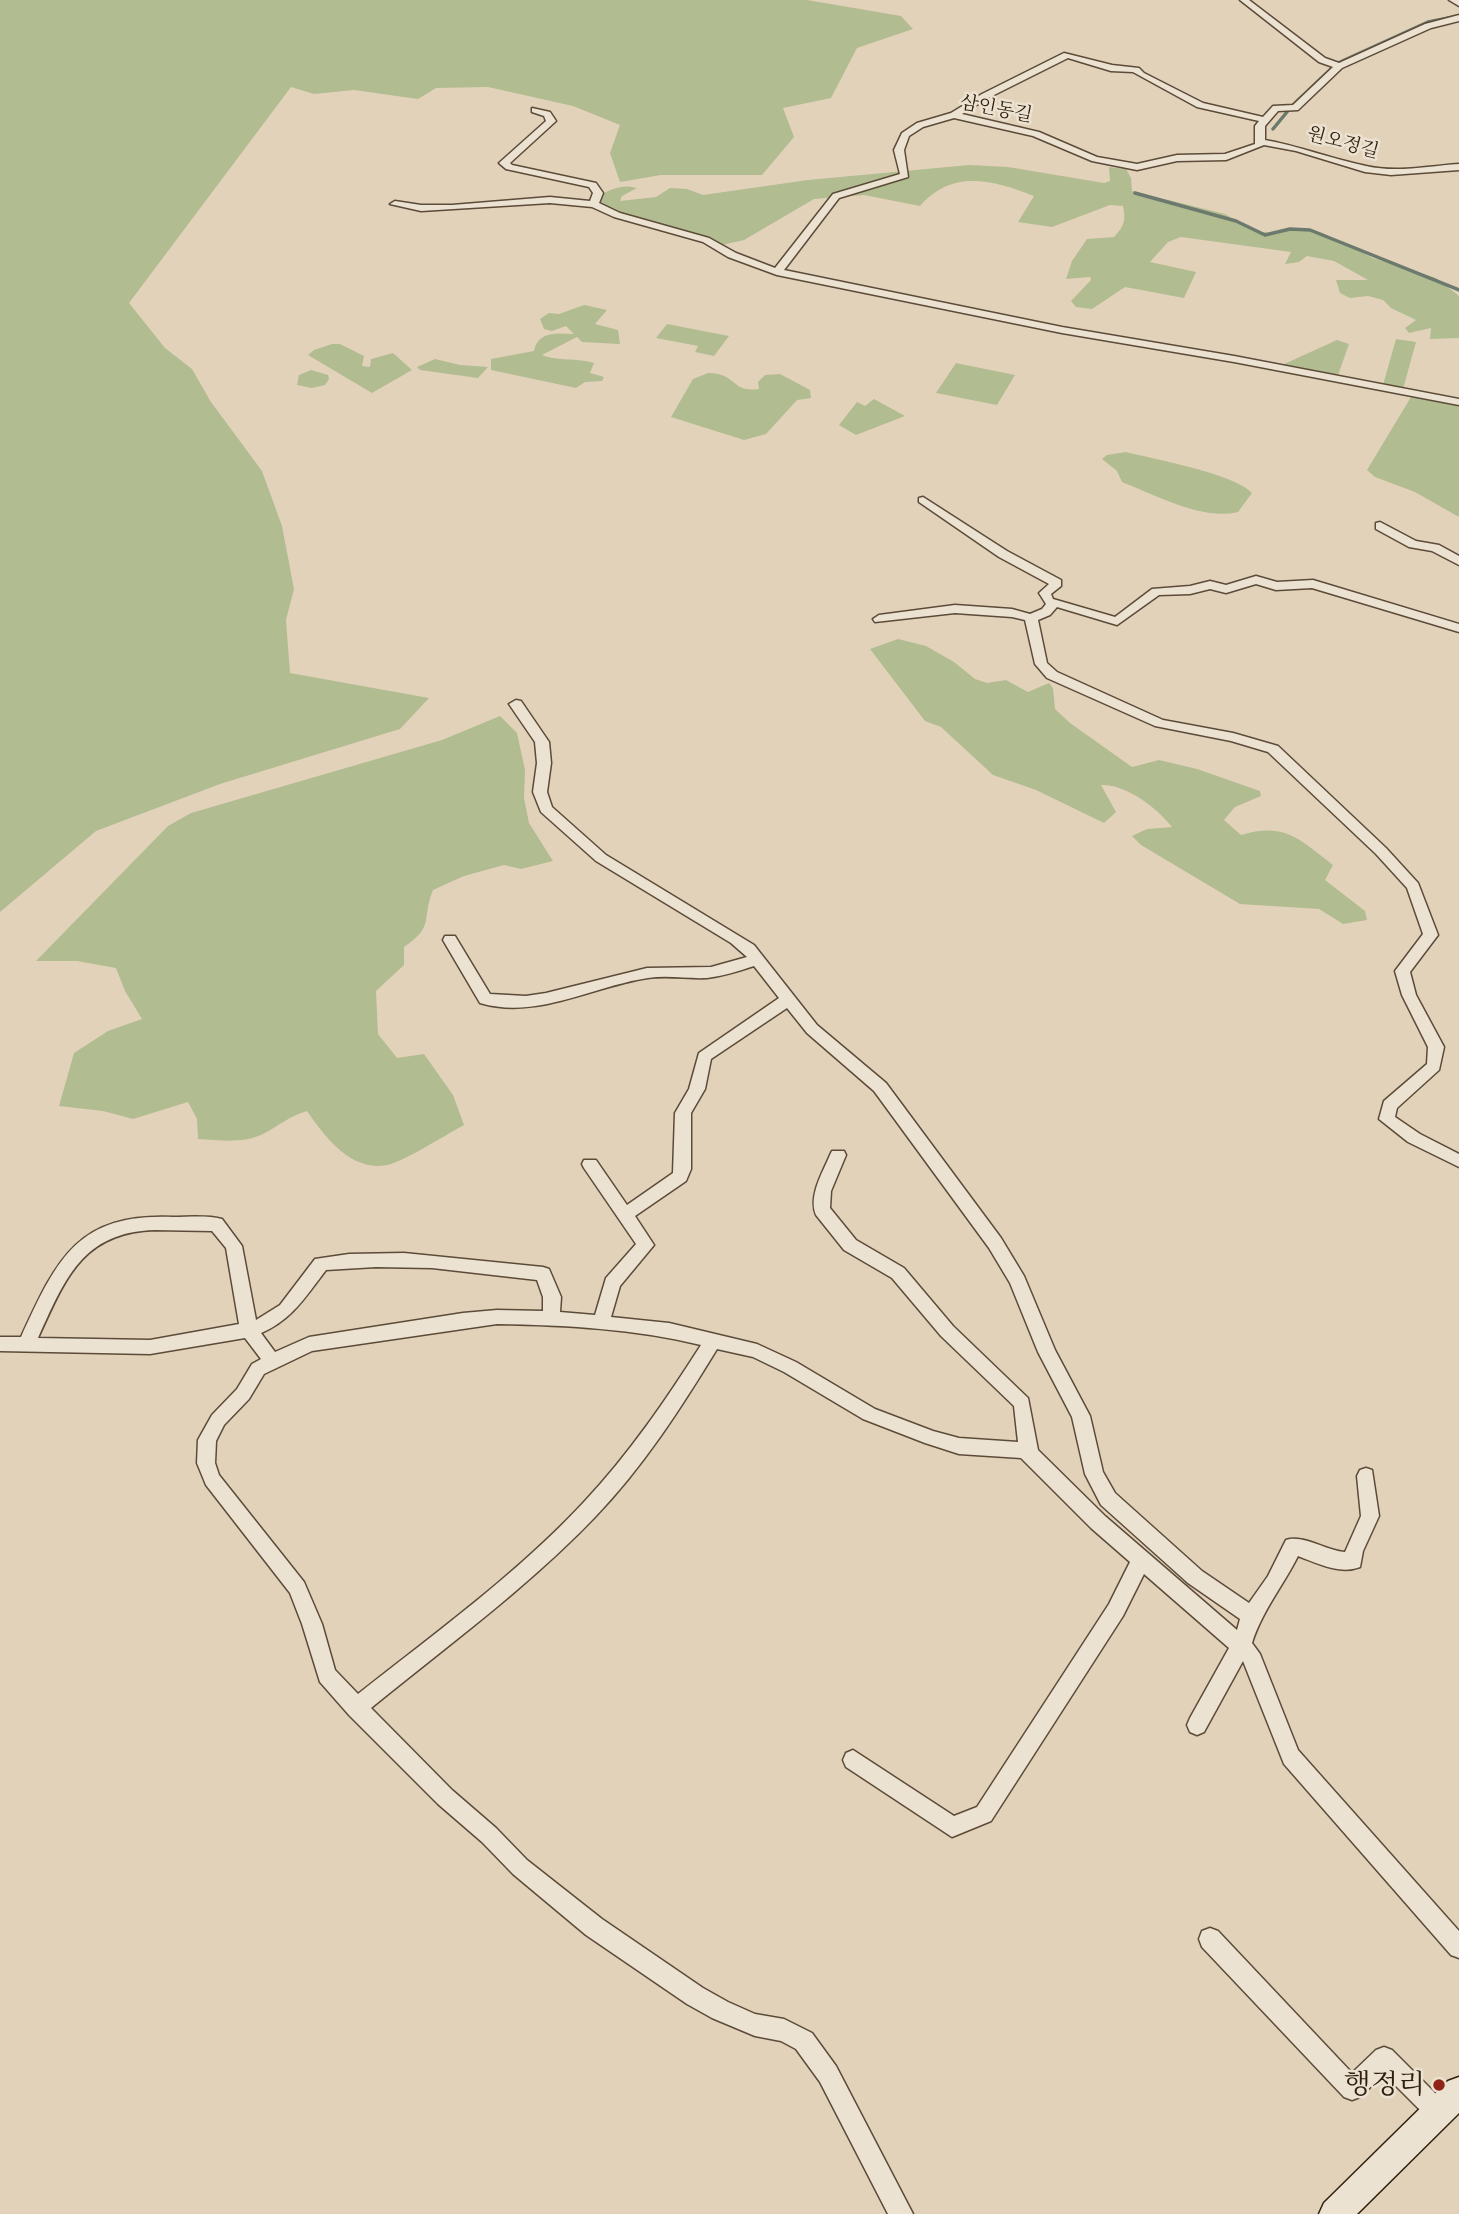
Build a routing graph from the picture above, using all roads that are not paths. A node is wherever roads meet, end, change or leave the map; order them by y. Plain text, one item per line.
1 (1244, 0) edge
2 (1453, 0) edge
3 (1459, 4) edge
4 (1459, 18) edge
5 (1339, 66) junction
6 (535, 110) dead end
7 (954, 116) junction
8 (1265, 120) junction
9 (1261, 142) junction
10 (1459, 167) edge
11 (395, 204) dead end
12 (594, 204) junction
13 (777, 272) junction
14 (1459, 402) edge
15 (922, 500) dead end
16 (1380, 526) dead end
17 (1459, 561) edge
18 (1054, 603) junction
19 (1031, 618) junction
20 (878, 619) dead end
21 (1459, 628) edge
22 (516, 704) dead end
23 (450, 940) dead end
24 (758, 959) junction
25 (789, 999) junction
26 (838, 1155) dead end
27 (1459, 1161) edge
28 (590, 1164) dead end
29 (626, 1214) junction
30 (551, 1318) junction
31 (601, 1323) junction
32 (249, 1329) junction
33 (713, 1341) junction
34 (0, 1344) edge
35 (26, 1345) junction
36 (272, 1361) junction
37 (1028, 1453) junction
38 (1366, 1476) dead end
39 (1141, 1560) junction
40 (1251, 1615) junction
41 (1241, 1647) junction
42 (356, 1708) junction
43 (1197, 1725) dead end
44 (853, 1760) dead end
45 (1210, 1939) dead end
46 (1459, 1947) edge
47 (1448, 2102) edge
48 (901, 2214) edge
49 (1335, 2214) edge

1 - 5 street
2 - 3 street
4 - 5 street
5 - 8 street
6 - 12 street
7 - 8 street
7 - 9 street, 삼인동길
7 - 13 street, 삼인동길
8 - 9 street
9 - 10 street, 원오정길
11 - 12 street
12 - 13 street
13 - 14 street
15 - 18 street
16 - 17 street
18 - 19 street
18 - 21 street
19 - 20 street
19 - 27 street
22 - 24 street
23 - 24 street
24 - 25 street
25 - 29 street
25 - 40 street
26 - 37 street
28 - 29 street
29 - 31 street
30 - 31 street
30 - 32 street
30 - 36 street
31 - 33 street
32 - 35 street
32 - 35 street
32 - 36 street
33 - 37 street
33 - 42 street
34 - 35 street
36 - 42 street
37 - 39 street
38 - 40 street
39 - 41 street
39 - 44 street
40 - 41 street
41 - 43 street
41 - 46 street
42 - 48 street
45 - 47 street
47 - 49 street

